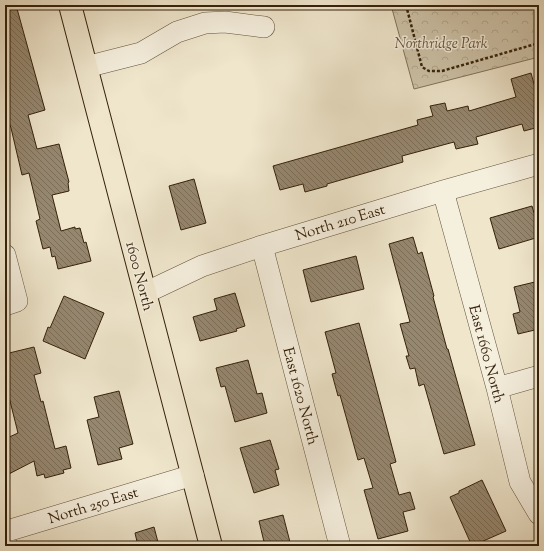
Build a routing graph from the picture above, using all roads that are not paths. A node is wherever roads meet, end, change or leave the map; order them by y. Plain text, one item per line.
1 (70, 5) edge
2 (264, 27) dead end
3 (86, 67) junction
4 (539, 164) edge
5 (444, 191) junction
6 (262, 246) junction
7 (5, 255) edge
8 (145, 294) junction
9 (11, 303) edge
10 (539, 376) edge
11 (497, 388) junction
12 (193, 475) junction
13 (539, 514) edge
14 (5, 546) edge
15 (212, 546) edge
16 (340, 546) edge

1 - 3 main road, 1600 North
2 - 3 street
3 - 8 main road, 1600 North
4 - 5 street, North 210 East
5 - 6 street, North 210 East
5 - 11 street, East 1660 North
6 - 8 street, North 210 East
6 - 16 street, East 1620 North
7 - 9 street
8 - 12 main road, 1600 North
10 - 11 street
11 - 13 street, East 1660 North
12 - 14 street, North 250 East
12 - 15 main road, 1600 North

